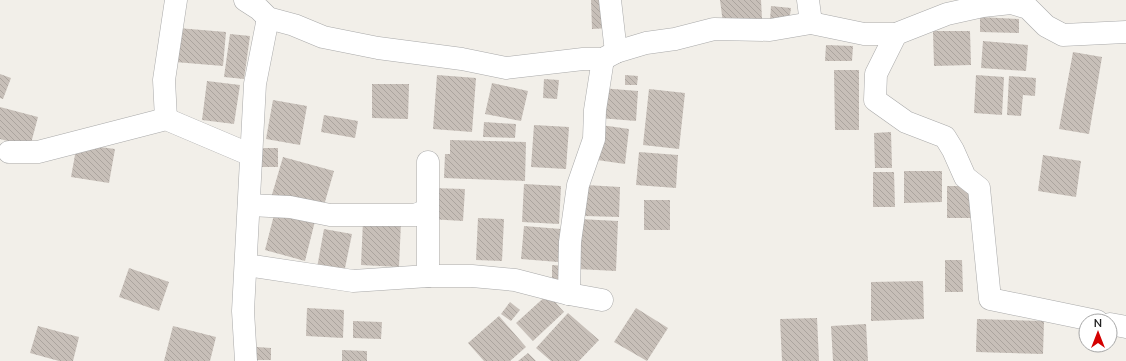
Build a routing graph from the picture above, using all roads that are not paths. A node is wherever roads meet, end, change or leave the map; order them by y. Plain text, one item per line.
1 (176, 0) edge
2 (245, 0) edge
3 (610, 0) edge
4 (808, 0) edge
5 (1020, 2) edge
6 (268, 18) junction
7 (811, 24) junction
8 (1126, 32) edge
9 (896, 34) junction
10 (609, 56) junction
11 (166, 119) junction
12 (9, 152) dead end
13 (251, 155) junction
14 (428, 162) dead end
15 (249, 205) junction
16 (427, 210) junction
17 (246, 265) junction
18 (428, 276) junction
19 (569, 294) junction
20 (602, 300) dead end
21 (1078, 317) edge
22 (246, 361) edge

1 - 11 street
2 - 6 street
3 - 10 street
4 - 7 street
5 - 8 street
5 - 9 street
6 - 10 street
6 - 13 street
7 - 9 street
7 - 10 street
9 - 21 street
10 - 19 street
11 - 12 street
11 - 13 street
13 - 15 street
14 - 16 street
15 - 16 street
15 - 17 street
16 - 18 street
17 - 18 street
17 - 22 street
18 - 19 street
19 - 20 street

